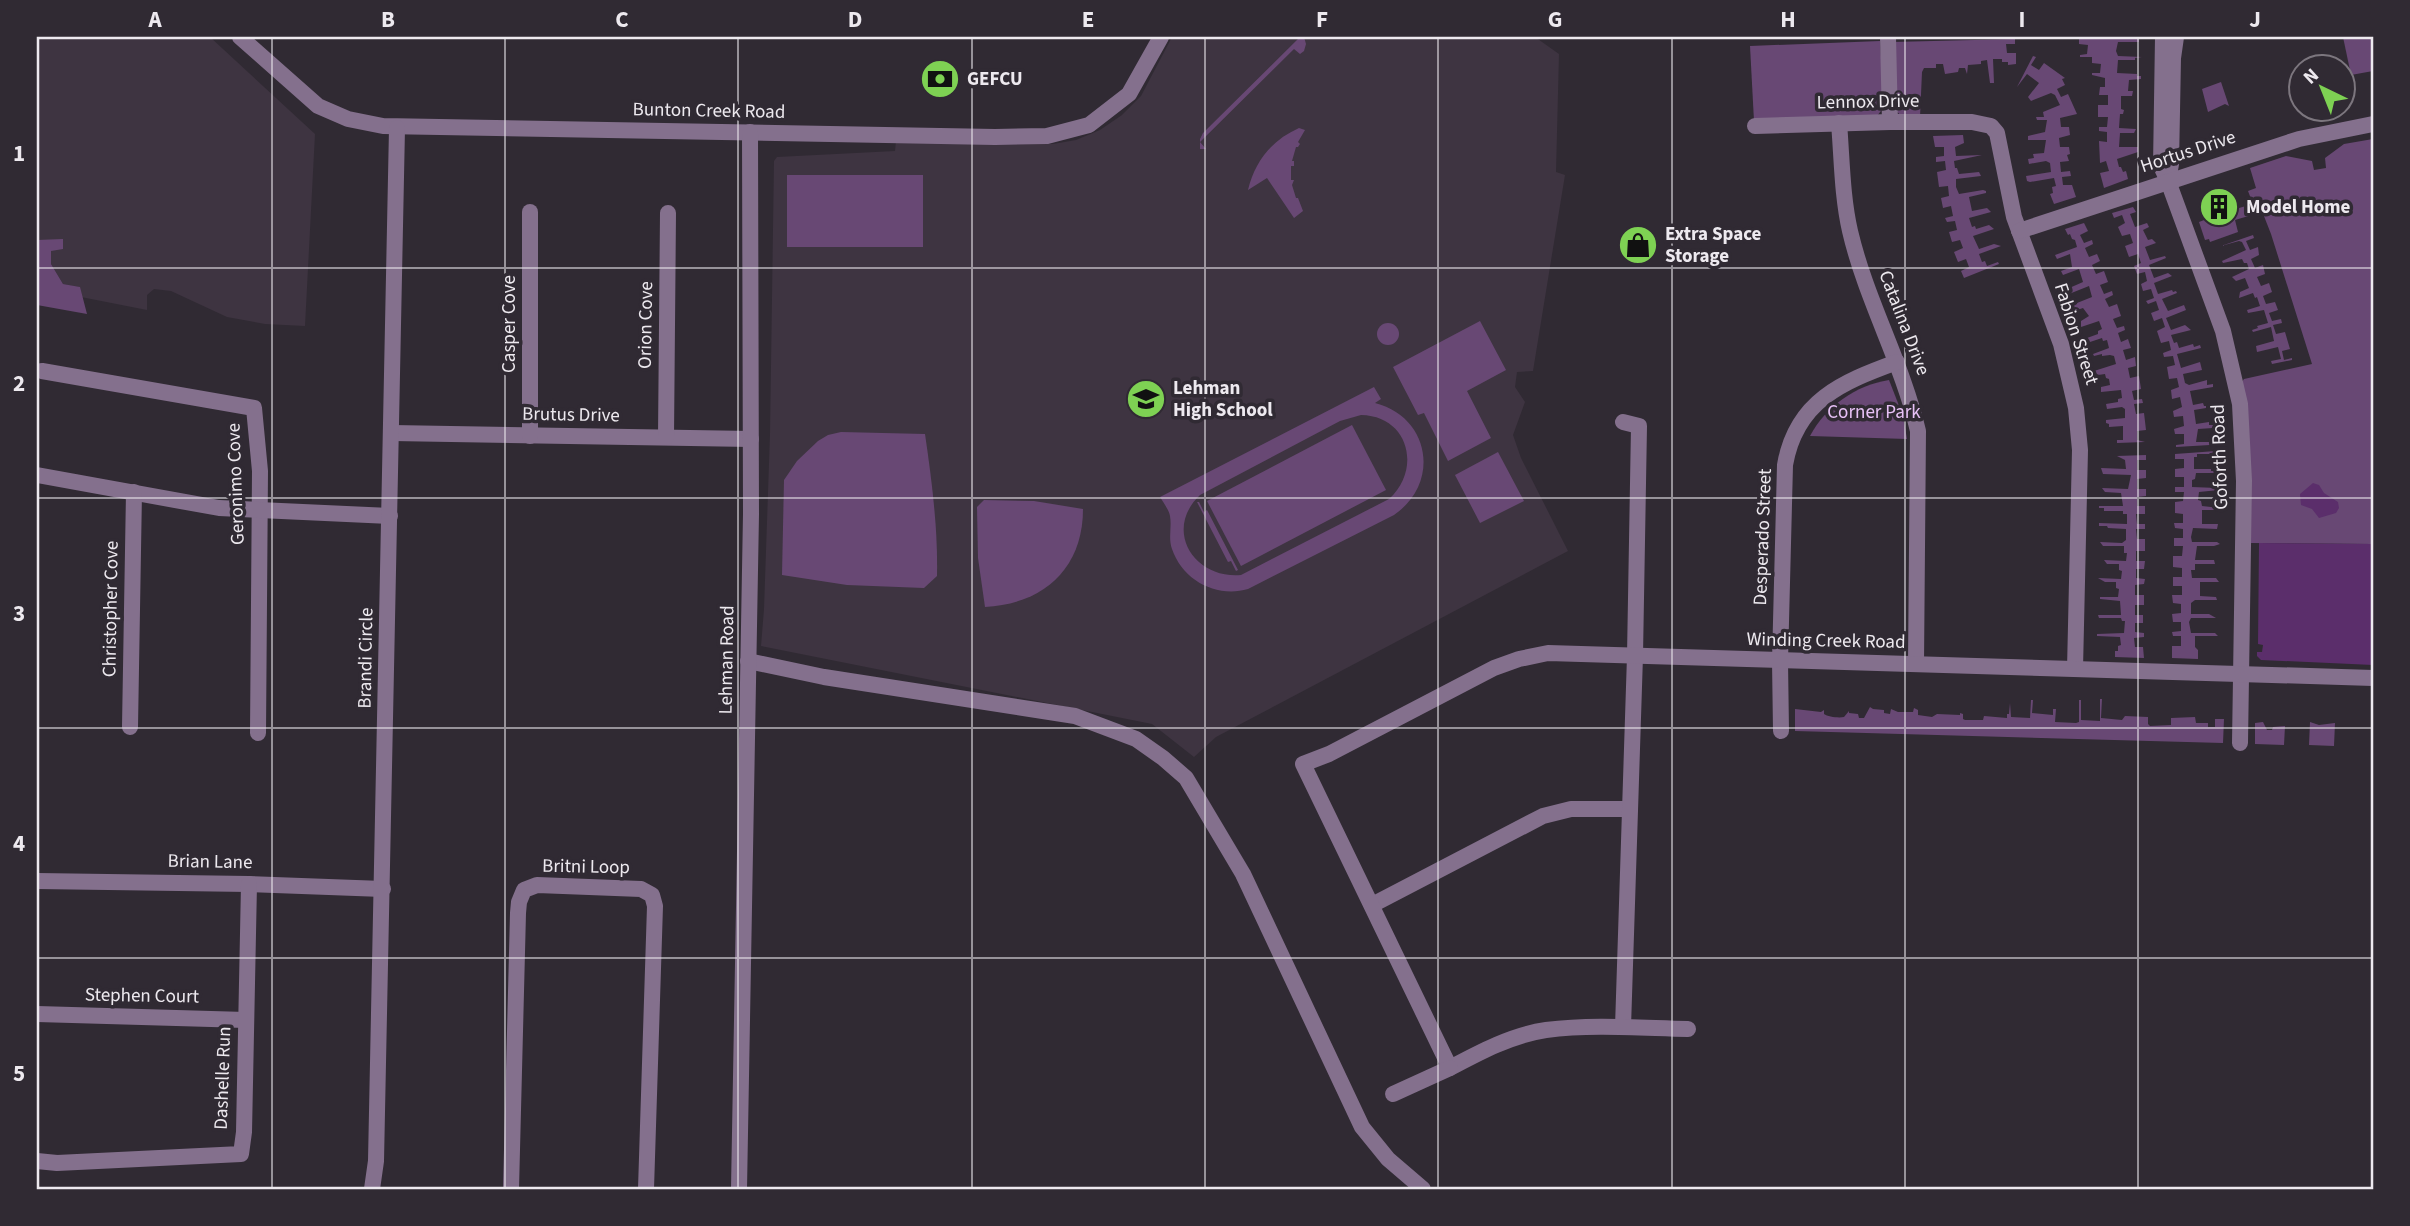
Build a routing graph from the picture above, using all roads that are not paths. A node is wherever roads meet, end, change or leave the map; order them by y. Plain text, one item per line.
1 (240, 37) edge
2 (1161, 37) edge
3 (1888, 37) edge
4 (2163, 37) edge
5 (2176, 37) edge
6 (1890, 121) junction
7 (1839, 123) junction
8 (2373, 124) edge
9 (1755, 126) dead end
10 (397, 128) junction
11 (1995, 129) joint
12 (750, 132) junction
13 (2166, 165) junction
14 (2168, 181) junction
15 (530, 212) dead end
16 (668, 214) dead end
17 (2018, 231) junction
18 (1897, 362) junction
19 (42, 371) dead end
20 (1623, 422) dead end
21 (392, 433) junction
22 (530, 436) junction
23 (666, 437) junction
24 (751, 439) junction
25 (37, 475) edge
26 (134, 492) junction
27 (260, 511) junction
28 (390, 516) junction
29 (1634, 656) junction
30 (748, 661) junction
31 (1780, 661) junction
32 (1916, 664) junction
33 (2076, 669) junction
34 (2241, 675) junction
35 (2373, 678) edge
36 (130, 727) dead end
37 (1781, 731) dead end
38 (258, 733) dead end
39 (2239, 743) dead end
40 (1630, 809) junction
41 (37, 881) edge
42 (249, 884) junction
43 (383, 889) junction
44 (1373, 905) junction
45 (37, 1014) edge
46 (246, 1020) junction
47 (1623, 1027) junction
48 (1688, 1029) dead end
49 (1450, 1068) junction
50 (1393, 1094) dead end
51 (37, 1161) edge
52 (372, 1189) edge
53 (511, 1189) edge
54 (646, 1189) edge
55 (739, 1189) edge
56 (1423, 1189) edge

1 - 10 street, Bunton Creek Road
2 - 12 street, Bunton Creek Road
3 - 6 street
4 - 13 street, Goforth Road
5 - 13 street, Goforth Road
6 - 7 street, Lennox Drive
6 - 11 street, Lennox Drive
7 - 9 street, Lennox Drive
7 - 18 street, Catalina Drive
8 - 14 street, Hortus Drive
10 - 12 street, Bunton Creek Road
10 - 21 street, Brandi Circle
11 - 17 street, Fabion Street
12 - 24 street, Lehman Road
13 - 14 street, Goforth Road
14 - 17 street, Hortus Drive
14 - 34 street, Goforth Road
15 - 22 street, Casper Cove
16 - 23 street, Orion Cove
17 - 33 street, Fabion Street
18 - 31 street, Desperado Street
18 - 32 street, Catalina Drive
19 - 27 street, Geronimo Cove
20 - 29 street
21 - 22 street, Brutus Drive
21 - 28 street, Brandi Circle
22 - 23 street, Brutus Drive
23 - 24 street, Brutus Drive
24 - 30 street, Lehman Road
25 - 26 street
26 - 27 street
26 - 36 street, Christopher Cove
27 - 28 street
27 - 38 street, Geronimo Cove
28 - 43 street, Brandi Circle
29 - 31 street, Winding Creek Road
29 - 40 street
29 - 44 street, Winding Creek Road
30 - 55 street, Lehman Road
30 - 56 street
31 - 32 street, Winding Creek Road
31 - 37 street, Desperado Street
32 - 33 street, Winding Creek Road
33 - 34 street, Winding Creek Road
34 - 35 street, Winding Creek Road
34 - 39 street, Goforth Road
40 - 44 street
40 - 47 street
41 - 42 street, Brian Lane
42 - 43 street, Brian Lane
42 - 46 street, Dashelle Run
43 - 52 street, Brandi Circle
44 - 49 street
45 - 46 street, Stephen Court
46 - 51 street, Dashelle Run
47 - 48 street
47 - 49 street
49 - 50 street
53 - 54 street, Britni Loop

